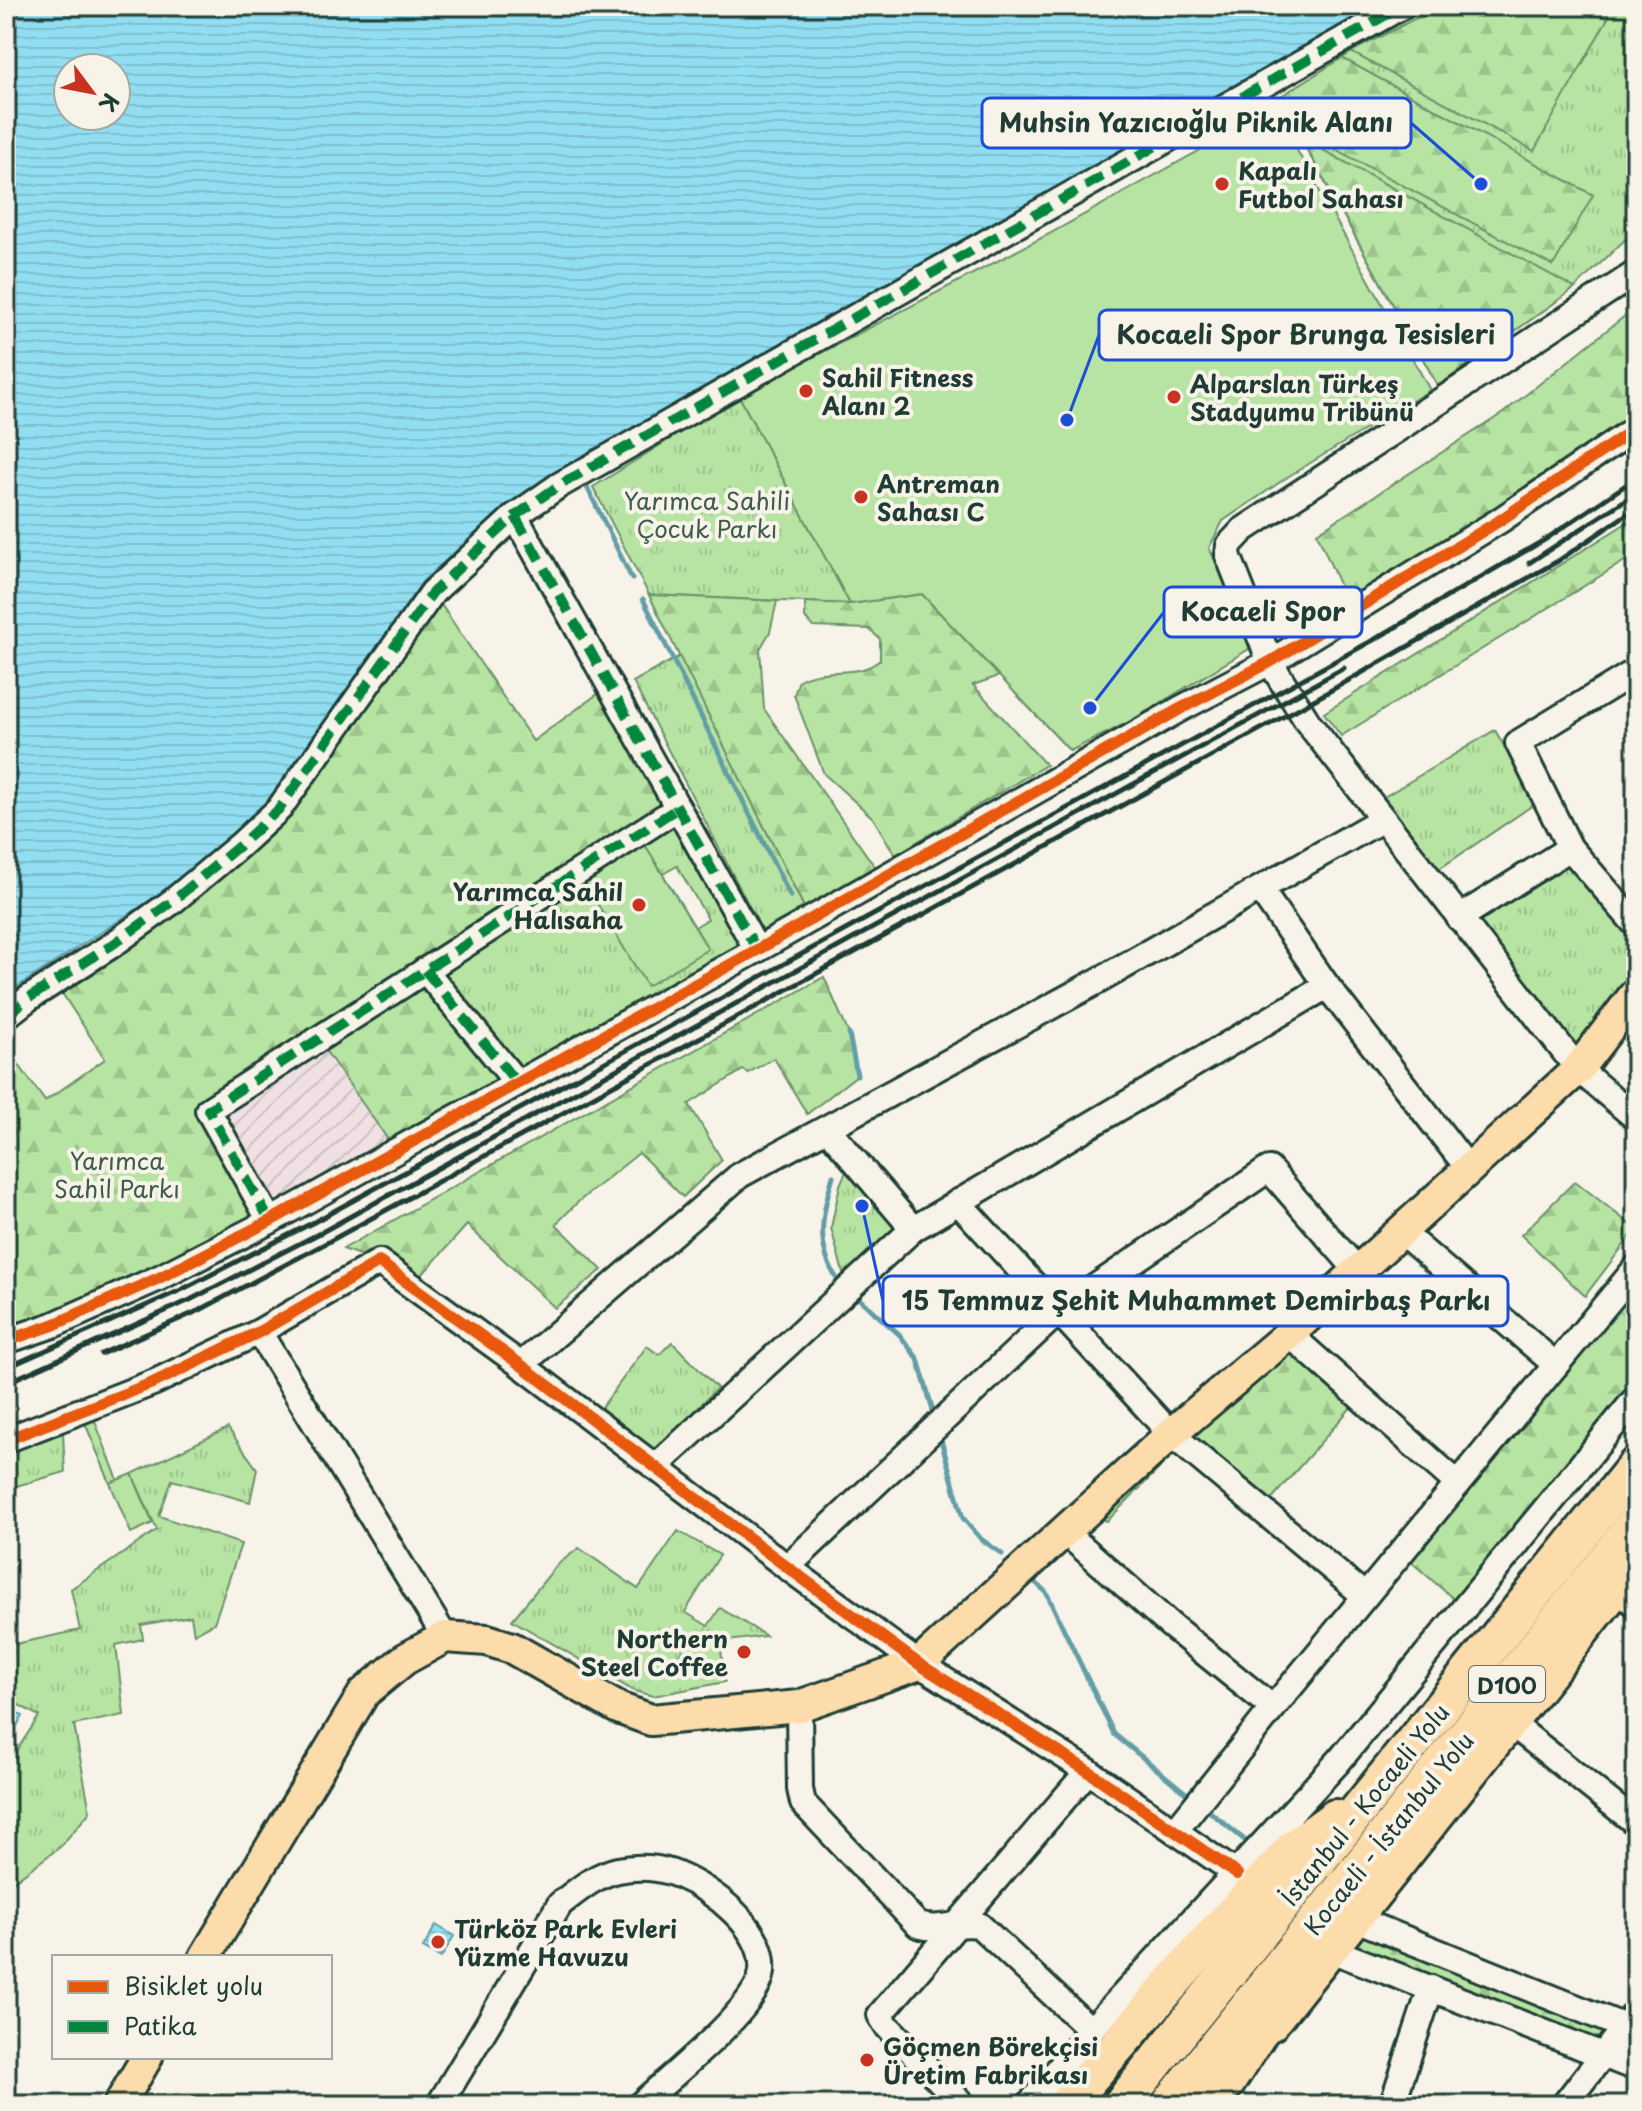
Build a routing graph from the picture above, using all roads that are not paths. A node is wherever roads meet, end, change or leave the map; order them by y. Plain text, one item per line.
1 (1402, 6) edge
2 (1636, 273) edge
3 (1636, 428) edge
4 (515, 516) junction
5 (1270, 662) junction
6 (1636, 671) edge
7 (678, 808) junction
8 (1381, 820) junction
9 (1570, 848) junction
10 (1260, 889) junction
11 (1459, 918) junction
12 (1636, 925) edge
13 (757, 950) junction
14 (425, 970) junction
15 (1327, 986) junction
16 (1636, 993) edge
17 (6, 1016) edge
18 (1578, 1069) junction
19 (517, 1083) junction
20 (1636, 1118) edge
21 (828, 1129) junction
22 (1468, 1168) junction
23 (958, 1202) junction
24 (270, 1221) junction
25 (913, 1229) junction
26 (1399, 1230) junction
27 (1636, 1268) edge
28 (1357, 1270) junction
29 (1057, 1313) junction
30 (259, 1332) junction
31 (1289, 1334) junction
32 (6, 1341) edge
33 (521, 1365) junction
34 (1556, 1365) junction
35 (1636, 1398) edge
36 (1171, 1434) junction
37 (6, 1440) edge
38 (1636, 1466) edge
39 (655, 1467) junction
40 (1458, 1484) junction
41 (1636, 1523) edge
42 (1065, 1532) junction
43 (1636, 1566) edge
44 (787, 1567) junction
45 (1365, 1596) junction
46 (1626, 1597) edge
47 (445, 1637) junction
48 (919, 1664) junction
49 (799, 1706) junction
50 (1273, 1708) junction
51 (1511, 1723) junction
52 (1088, 1771) junction
53 (1378, 1786) junction
54 (1636, 1823) edge
55 (1175, 1831) junction
56 (1379, 1844) junction
57 (1237, 1874) junction
58 (1356, 1919) junction
59 (956, 1926) junction
60 (1331, 1950) junction
61 (206, 1955) edge
62 (1431, 1988) junction
63 (1630, 2019) edge
64 (1091, 2030) junction
65 (1603, 2054) junction
66 (146, 2059) edge
67 (1636, 2068) edge
68 (1218, 2094) edge
69 (119, 2105) edge
70 (439, 2105) edge
71 (640, 2105) edge
72 (963, 2105) edge
73 (1029, 2105) edge
74 (1066, 2105) edge
75 (1121, 2105) edge
76 (1169, 2105) edge
77 (1392, 2105) edge
78 (1564, 2105) edge

1 - 4 street
2 - 5 street
3 - 5 street
4 - 7 street
4 - 17 street
5 - 8 street
5 - 13 street
6 - 9 street
7 - 13 street
7 - 14 street
8 - 10 street
8 - 11 street
9 - 11 street
9 - 12 street
10 - 15 street
10 - 21 street
11 - 18 street
13 - 19 street
14 - 19 street
14 - 24 street
15 - 22 street
15 - 23 street
16 - 18 main road
18 - 20 street
18 - 22 main road
19 - 24 street
21 - 25 street
21 - 33 street
22 - 26 main road
23 - 25 street
23 - 29 street
24 - 32 street
25 - 39 street
26 - 28 main road
26 - 34 street
27 - 34 street
28 - 29 street
28 - 31 main road
29 - 36 street
29 - 44 street
30 - 33 street
30 - 37 street
30 - 47 street
31 - 36 main road
31 - 40 street
33 - 39 street
34 - 40 street
35 - 57 street
36 - 42 main road
36 - 45 street
38 - 53 highway, İstanbul - Kocaeli Yolu / D100
39 - 44 street
40 - 45 street
41 - 56 highway, Kocaeli - İstanbul Yolu / D100
42 - 48 main road
42 - 50 street
43 - 46 main road
44 - 48 street
45 - 50 street
46 - 51 main road
47 - 49 main road
47 - 61 main road
48 - 49 main road
48 - 52 street
49 - 59 street
50 - 55 street
51 - 54 street
51 - 58 main road
52 - 55 street
52 - 59 street
53 - 74 highway
53 - 75 highway, İstanbul - Kocaeli Yolu / D100
55 - 57 street
56 - 68 highway
56 - 76 highway, Kocaeli - İstanbul Yolu / D100
57 - 64 street
58 - 60 main road
58 - 63 street
59 - 64 street
59 - 72 street
60 - 62 street
60 - 68 main road
62 - 65 street
62 - 77 street
63 - 65 street
64 - 73 street
65 - 67 street
65 - 78 street
66 - 69 main road
70 - 71 street

